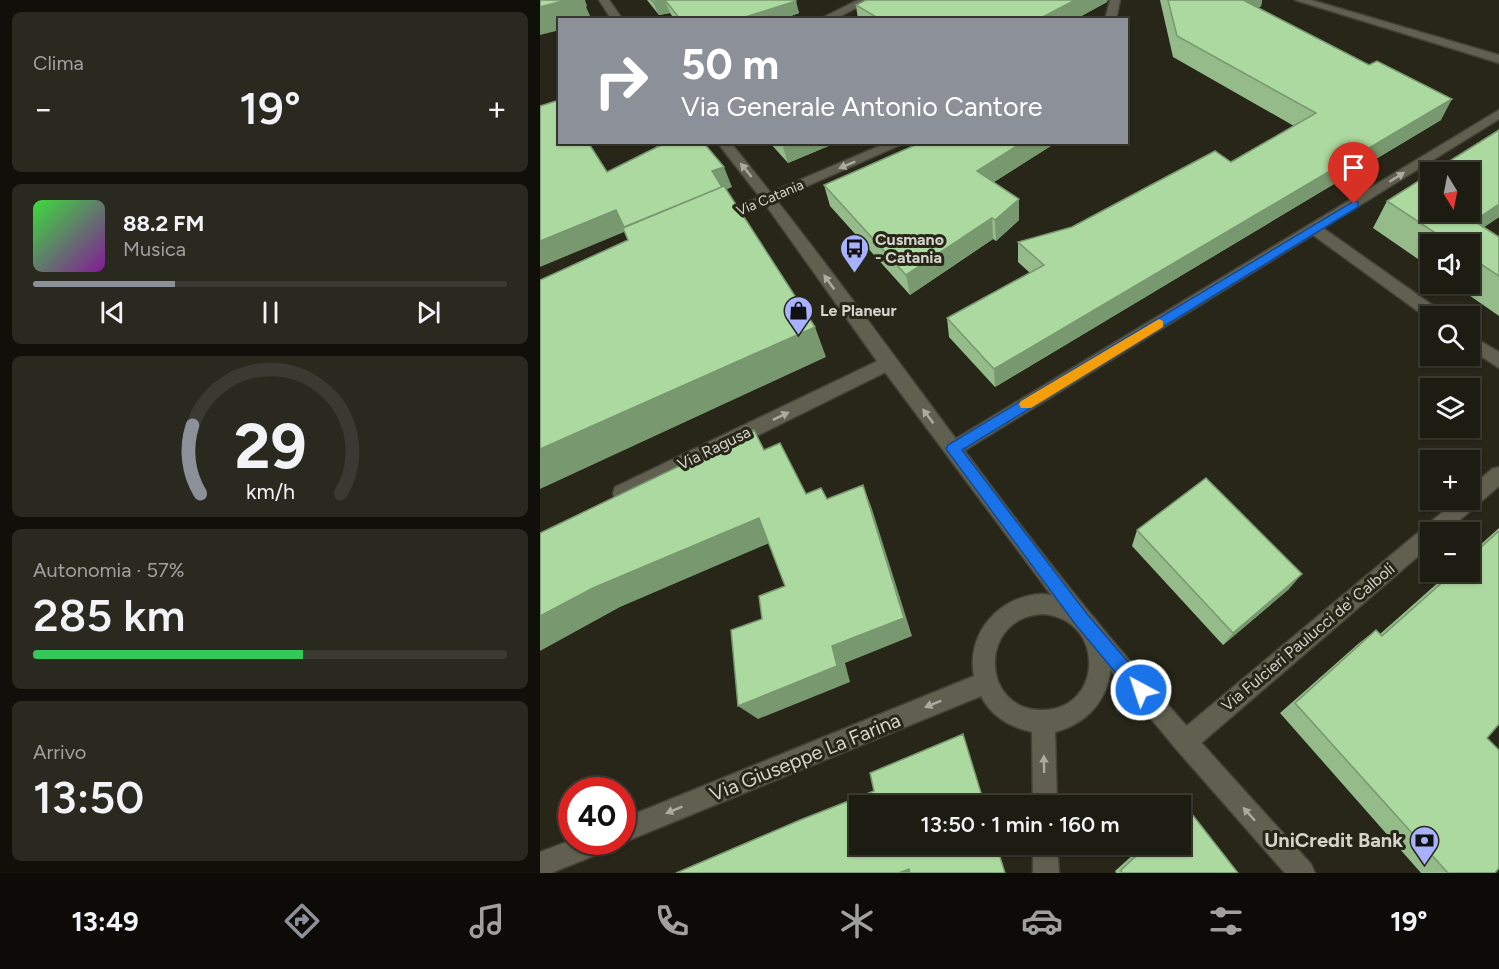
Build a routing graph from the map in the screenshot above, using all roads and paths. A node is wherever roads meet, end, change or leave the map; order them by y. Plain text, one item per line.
1 (604, 0) edge
2 (867, 0) edge
3 (1115, 0) edge
4 (1300, 0) edge
5 (617, 18) edge
6 (827, 18) edge
7 (1110, 18) edge
8 (1499, 59) edge
9 (1499, 114) edge
10 (725, 144) edge
11 (896, 144) edge
12 (768, 198) junction
13 (703, 226) edge
14 (1314, 229) junction
15 (1422, 306) edge
16 (1480, 348) edge
17 (1499, 362) edge
18 (888, 363) junction
19 (953, 449) junction
20 (1499, 474) edge
21 (1480, 490) edge
22 (603, 502) edge
23 (1457, 510) edge
24 (1082, 620) junction
25 (987, 682) junction
26 (1043, 722) junction
27 (1185, 742) junction
28 (1045, 795) edge
29 (636, 825) edge
30 (565, 855) edge
31 (1046, 855) edge
32 (540, 865) edge
33 (1046, 873) edge
34 (1302, 873) edge

1 - 5 street
2 - 6 street
3 - 7 street
4 - 8 street
14 -> 9 street
12 -> 10 street
11 -> 12 street, Via Catania
12 - 13 street, Via Catania
18 -> 12 street
14 - 15 street
14 - 19 street
16 - 17 street
19 -> 18 street
22 -> 18 street, Via Ragusa
19 - 24 street
20 - 21 street, Via Fulcieri Paulucci de' Calboli
23 - 27 street, Via Fulcieri Paulucci de' Calboli
24 - 25 street
24 - 26 street
24 - 27 street
25 - 26 street
25 -> 29 street, Via Giuseppe La Farina
28 -> 26 street
34 -> 27 street
30 - 32 street
31 - 33 street

